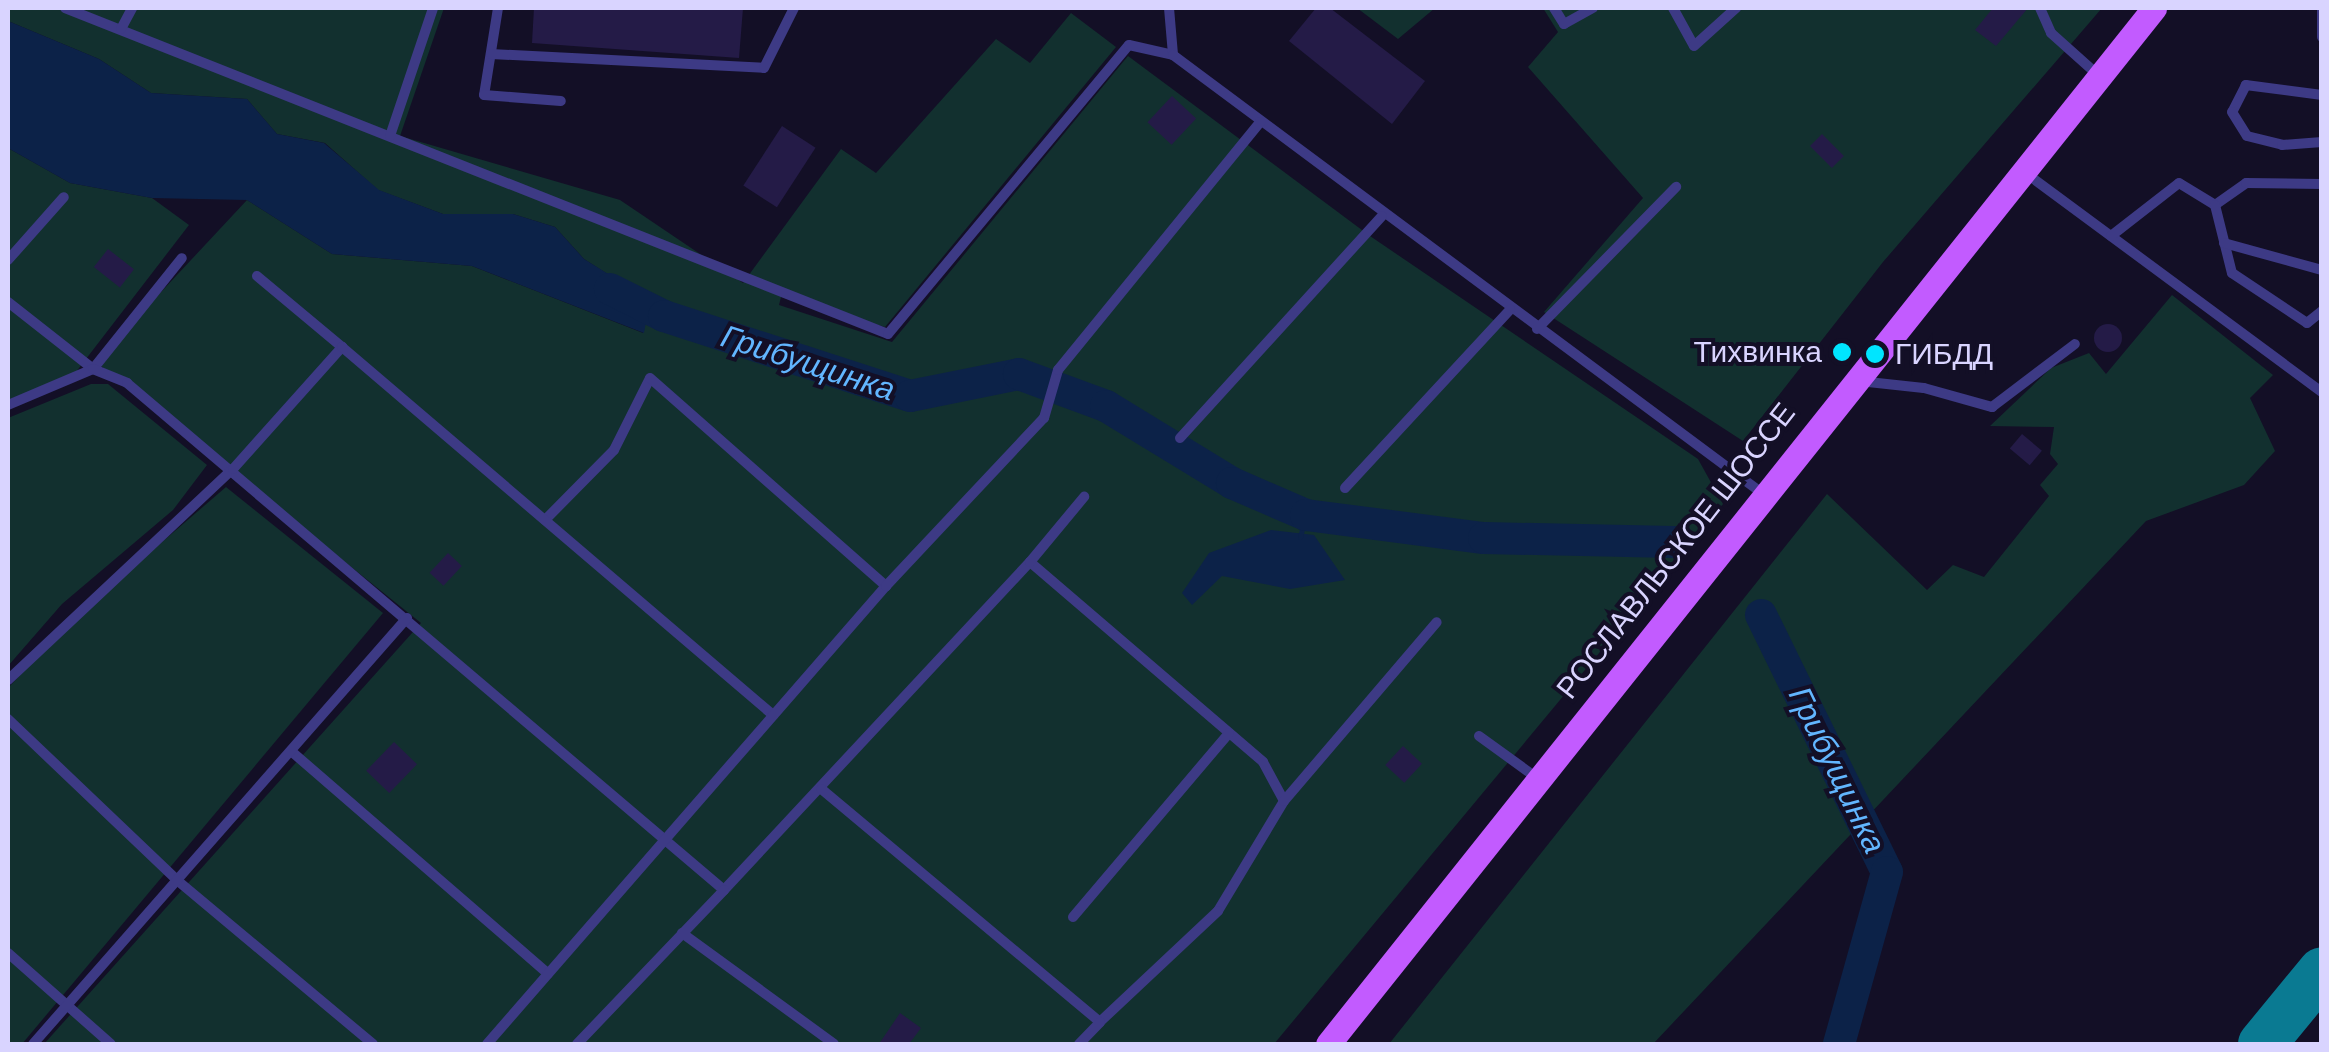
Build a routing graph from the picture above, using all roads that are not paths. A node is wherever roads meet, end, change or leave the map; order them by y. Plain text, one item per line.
1 (65, 8) edge
2 (132, 8) edge
3 (433, 8) edge
4 (498, 8) edge
5 (794, 8) edge
6 (1169, 8) edge
7 (1554, 8) edge
8 (1593, 8) edge
9 (1673, 8) edge
10 (1736, 8) edge
11 (2040, 8) edge
12 (2154, 8) edge
13 (2322, 10) edge
14 (121, 29) junction
15 (2322, 37) edge
16 (490, 54) junction
17 (1173, 55) junction
18 (2099, 76) junction
19 (2322, 95) edge
20 (561, 101) dead end
21 (1260, 122) junction
22 (390, 136) junction
23 (2322, 142) edge
24 (2022, 170) junction
25 (2322, 184) edge
26 (1676, 187) dead end
27 (64, 197) dead end
28 (2214, 205) junction
29 (1382, 216) junction
30 (2111, 236) junction
31 (2224, 243) junction
32 (182, 258) dead end
33 (8, 260) edge
34 (2322, 270) edge
35 (256, 276) dead end
36 (8, 302) edge
37 (1510, 310) junction
38 (2322, 311) edge
39 (1537, 329) junction
40 (2074, 344) dead end
41 (342, 347) junction
42 (92, 368) junction
43 (1853, 381) junction
44 (2322, 392) edge
45 (8, 405) edge
46 (1180, 438) dead end
47 (234, 469) junction
48 (1345, 488) dead end
49 (1762, 494) junction
50 (1084, 498) dead end
51 (545, 520) junction
52 (1030, 562) junction
53 (886, 586) junction
54 (406, 618) junction
55 (1437, 622) dead end
56 (8, 680) edge
57 (773, 715) junction
58 (8, 718) edge
59 (1229, 733) junction
60 (1478, 736) dead end
61 (292, 751) junction
62 (1538, 778) junction
63 (821, 789) junction
64 (1284, 802) junction
65 (662, 844) junction
66 (178, 882) junction
67 (724, 890) junction
68 (1073, 916) dead end
69 (682, 933) junction
70 (8, 953) edge
71 (548, 974) junction
72 (67, 1009) junction
73 (1100, 1022) junction
74 (33, 1044) edge
75 (111, 1044) edge
76 (373, 1044) edge
77 (486, 1044) edge
78 (577, 1044) edge
79 (834, 1044) edge
80 (1078, 1044) edge
81 (1328, 1044) edge

1 - 14 lane
2 - 14 lane
3 - 22 lane
4 - 16 lane
5 - 16 lane
6 - 17 lane
7 - 8 lane
9 - 10 lane
11 - 18 lane
12 - 18 main road, РОСЛАВЛЬСКОЕ ШОССЕ
13 - 15 lane
14 - 22 lane
16 - 20 lane
17 - 21 lane
17 - 22 lane
18 - 24 main road, РОСЛАВЛЬСКОЕ ШОССЕ
19 - 23 lane
21 - 29 lane
21 - 53 lane
24 - 30 lane
24 - 43 main road, РОСЛАВЛЬСКОЕ ШОССЕ
25 - 28 lane
26 - 39 lane
27 - 33 lane
28 - 30 lane
28 - 31 lane
29 - 37 lane
29 - 46 lane
30 - 44 lane
31 - 34 lane
31 - 38 lane
32 - 42 lane
35 - 41 lane
36 - 42 lane
37 - 39 lane
37 - 48 lane
39 - 49 lane
40 - 43 lane
41 - 47 lane
41 - 51 lane
42 - 45 lane
42 - 47 lane
43 - 49 main road, РОСЛАВЛЬСКОЕ ШОССЕ
47 - 54 lane
47 - 56 lane
49 - 62 main road, РОСЛАВЛЬСКОЕ ШОССЕ
50 - 52 lane
51 - 53 lane
51 - 57 lane
52 - 59 lane
52 - 63 lane
53 - 57 lane
54 - 61 lane
54 - 65 lane
55 - 64 lane
57 - 65 lane
58 - 66 lane
59 - 64 lane
59 - 68 lane
60 - 62 lane
61 - 66 lane
61 - 71 lane
62 - 81 main road, РОСЛАВЛЬСКОЕ ШОССЕ
63 - 67 lane
63 - 73 lane
64 - 73 lane
65 - 67 lane
65 - 71 lane
66 - 72 lane
66 - 76 lane
67 - 69 lane
69 - 78 lane
69 - 79 lane
70 - 72 lane
71 - 77 lane
72 - 74 lane
72 - 75 lane
73 - 80 lane

